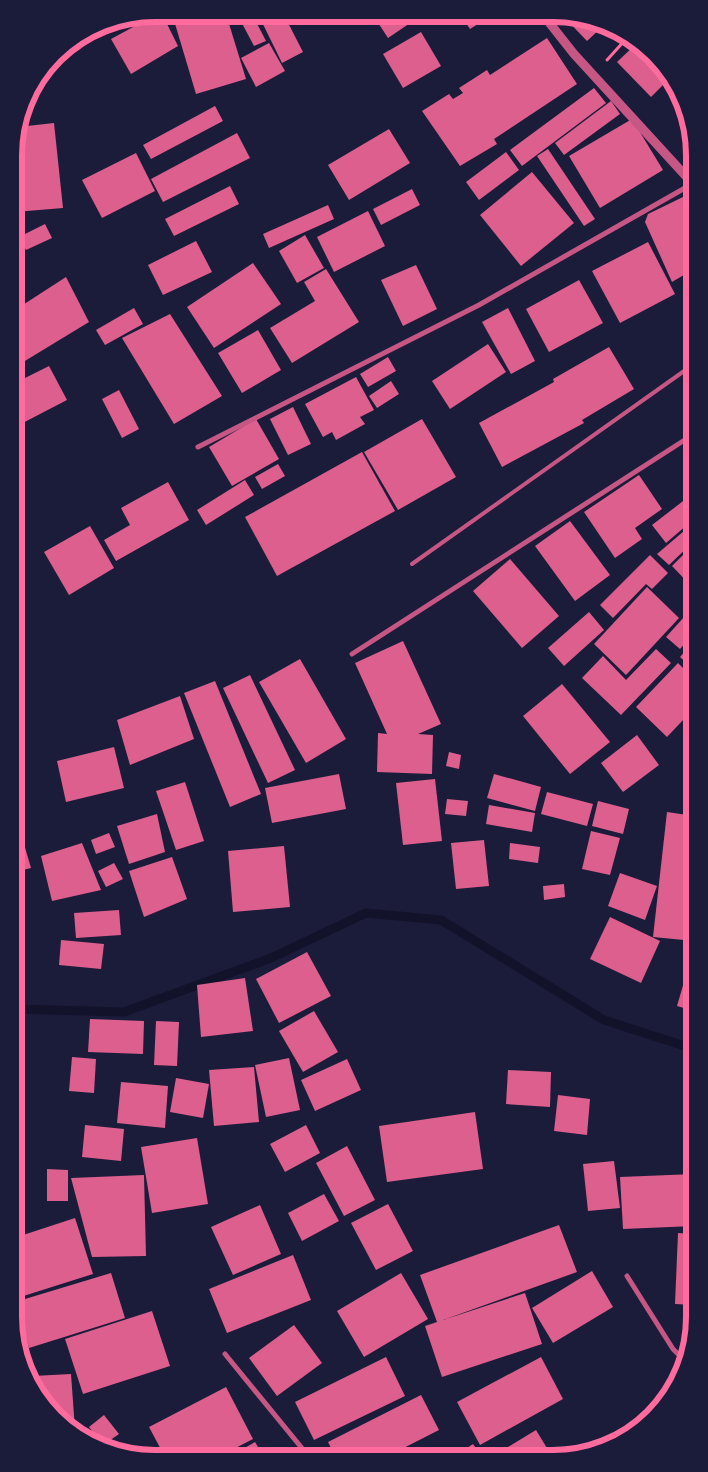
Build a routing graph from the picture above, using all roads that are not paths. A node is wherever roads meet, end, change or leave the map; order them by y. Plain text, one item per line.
1 (549, 22) edge
2 (686, 176) edge
3 (686, 188) edge
4 (686, 370) edge
5 (686, 439) edge
6 (198, 447) dead end
7 (412, 564) dead end
8 (352, 654) dead end
9 (627, 1276) dead end
10 (226, 1354) dead end
11 (679, 1355) edge
12 (304, 1450) edge

1 - 2 street
3 - 6 street
4 - 7 lane
5 - 8 street
9 - 11 street
10 - 12 street

